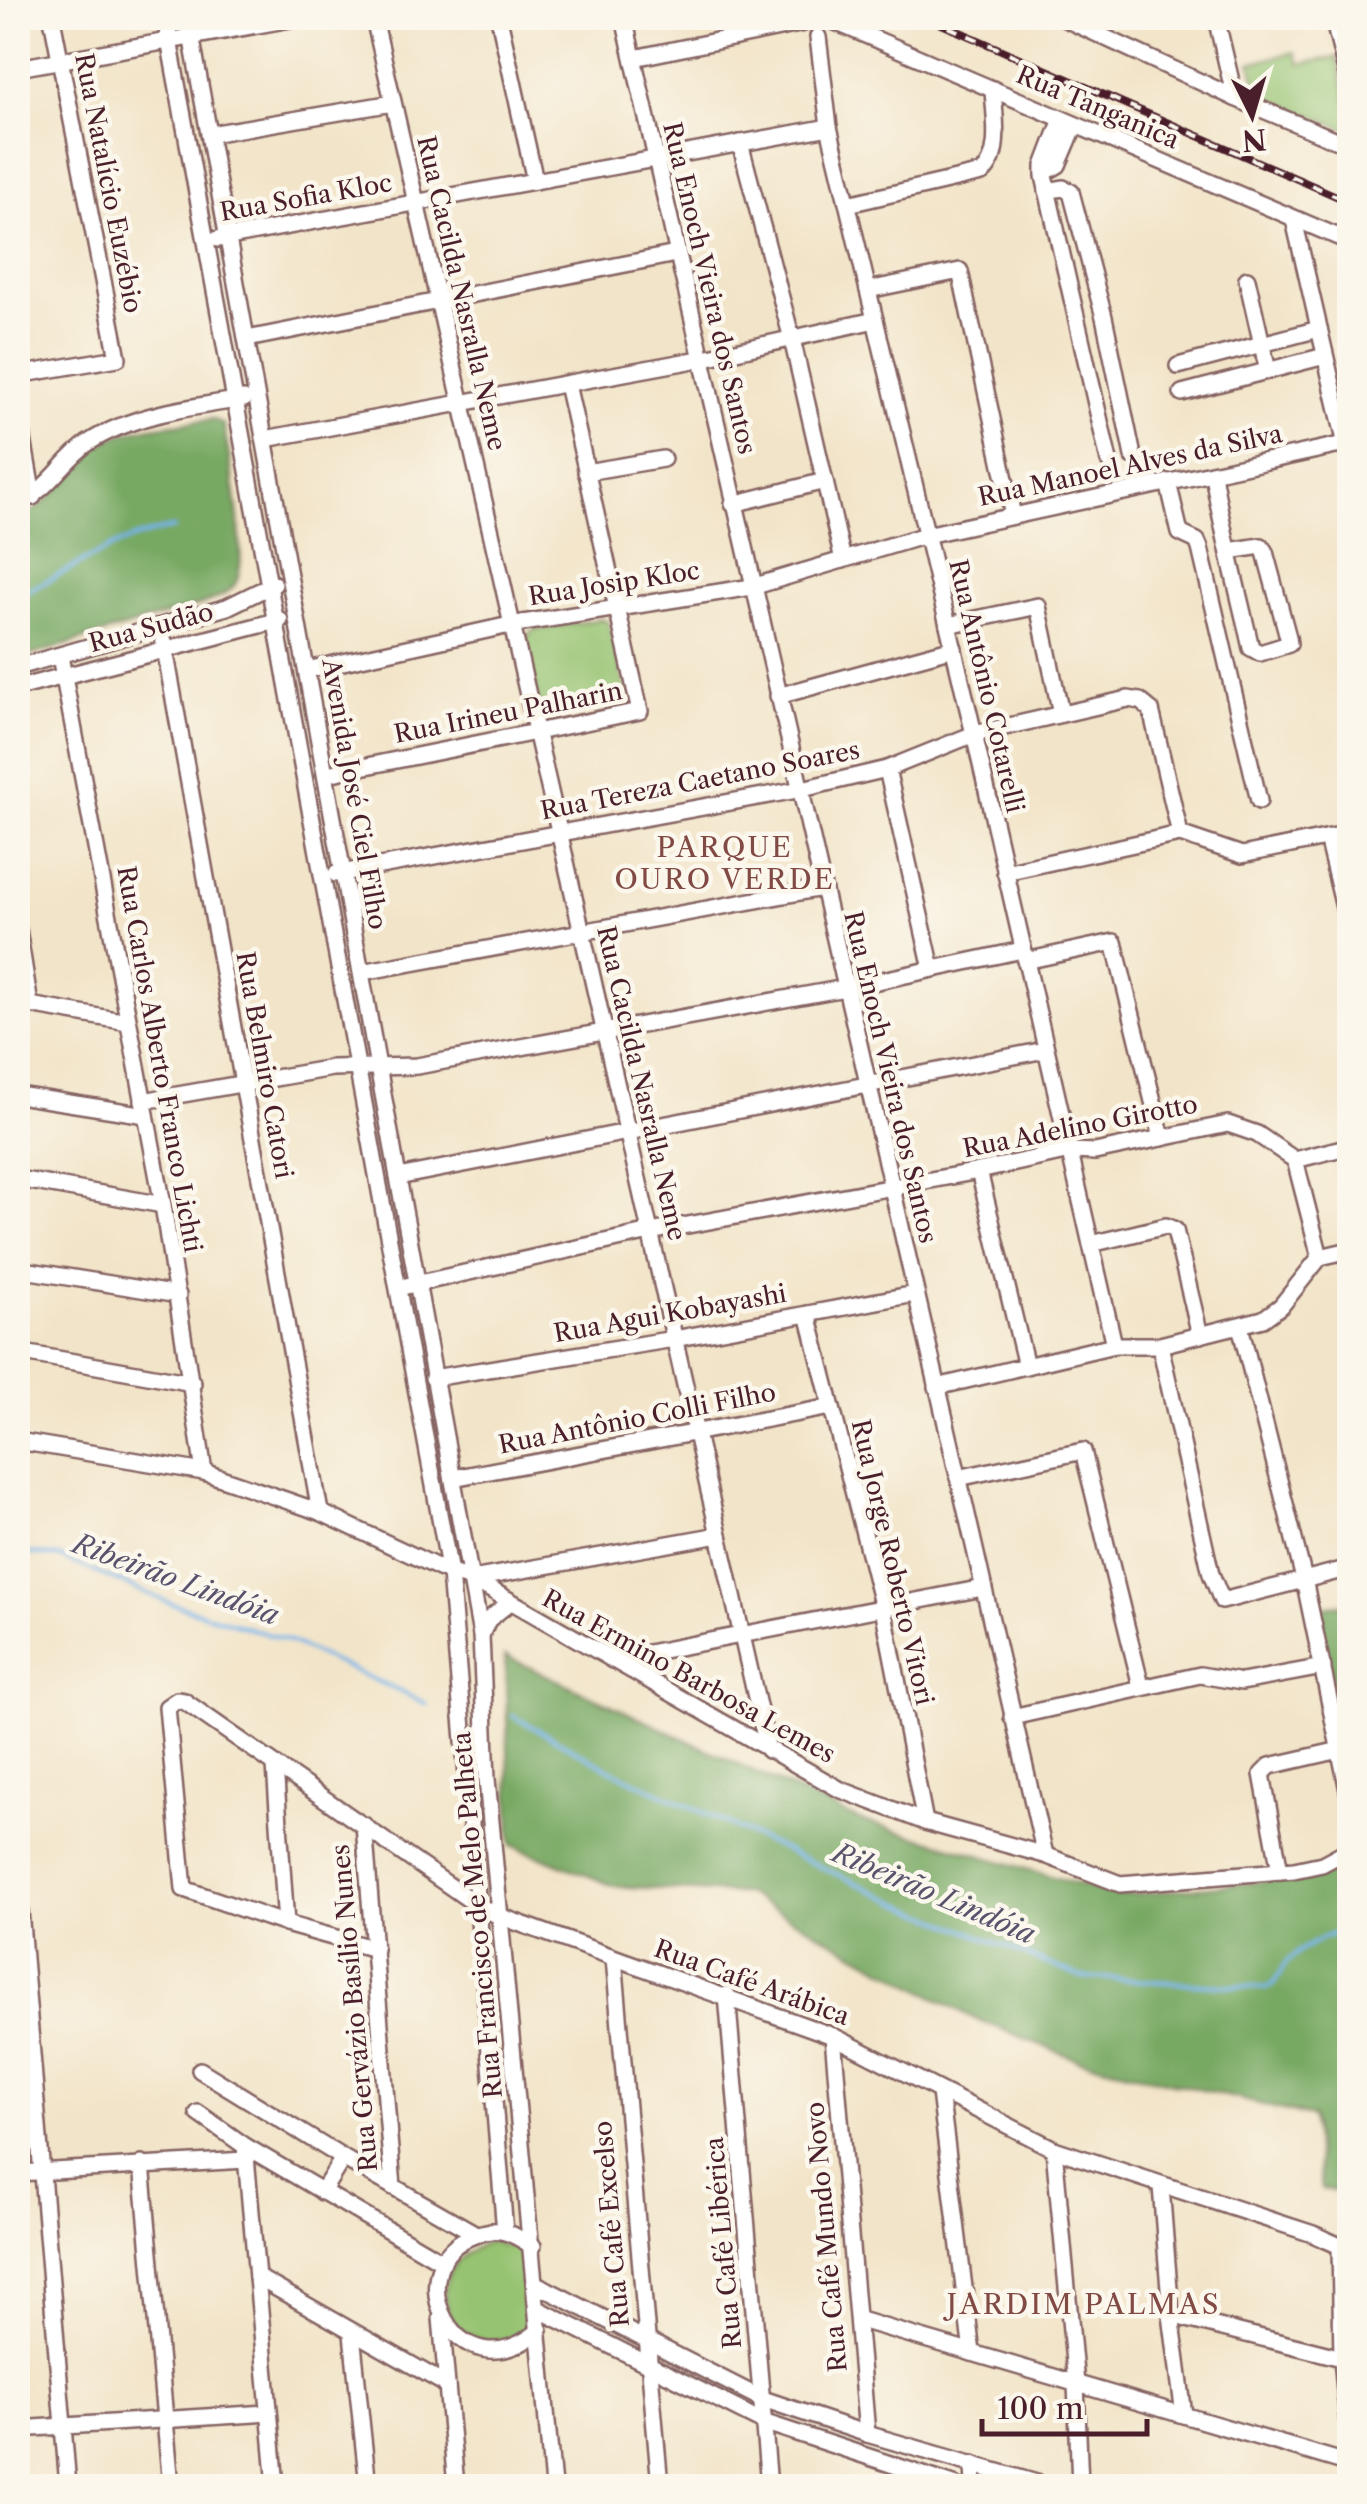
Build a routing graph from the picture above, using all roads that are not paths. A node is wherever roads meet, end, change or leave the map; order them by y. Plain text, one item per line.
1 (52, 18) edge
2 (164, 18) edge
3 (188, 18) edge
4 (296, 18) edge
5 (374, 18) edge
6 (499, 18) edge
7 (624, 18) edge
8 (1063, 18) edge
9 (1216, 18) edge
10 (1334, 18) edge
11 (830, 19) edge
12 (803, 20) edge
13 (1096, 25) edge
14 (192, 36) junction
15 (818, 37) junction
16 (168, 40) junction
17 (1345, 44) edge
18 (634, 58) junction
19 (58, 59) junction
20 (18, 68) edge
21 (1350, 88) edge
22 (993, 89) junction
23 (1235, 98) junction
24 (393, 103) junction
25 (1069, 122) junction
26 (829, 126) junction
27 (210, 134) junction
28 (740, 143) junction
29 (1350, 146) edge
30 (656, 158) junction
31 (535, 180) junction
32 (1047, 191) junction
33 (416, 202) junction
34 (848, 204) junction
35 (1294, 220) junction
36 (228, 237) junction
37 (206, 241) junction
38 (1350, 242) edge
39 (676, 254) junction
40 (1246, 278) dead end
41 (868, 290) junction
42 (438, 302) junction
43 (875, 320) junction
44 (1319, 328) junction
45 (247, 339) junction
46 (792, 339) junction
47 (1262, 344) junction
48 (1326, 356) junction
49 (700, 359) junction
50 (1178, 366) dead end
51 (1268, 371) junction
52 (18, 374) edge
53 (567, 384) junction
54 (1182, 393) dead end
55 (258, 396) junction
56 (234, 400) junction
57 (462, 402) junction
58 (18, 416) edge
59 (266, 439) junction
60 (1346, 444) junction
61 (1133, 456) dead end
62 (663, 459) dead end
63 (1109, 462) dead end
64 (1350, 462) edge
65 (586, 472) junction
66 (1213, 473) junction
67 (825, 481) junction
68 (1168, 482) junction
69 (25, 500) edge
70 (733, 504) junction
71 (1014, 516) junction
72 (926, 535) junction
73 (1229, 551) junction
74 (843, 560) junction
75 (290, 580) junction
76 (268, 585) junction
77 (752, 588) junction
78 (616, 607) junction
79 (297, 616) junction
80 (274, 621) junction
81 (510, 625) junction
82 (948, 625) junction
83 (161, 627) junction
84 (954, 648) junction
85 (166, 649) junction
86 (60, 656) junction
87 (18, 667) edge
88 (306, 670) junction
89 (64, 676) junction
90 (18, 688) edge
91 (778, 696) junction
92 (1061, 714) junction
93 (537, 731) junction
94 (974, 734) junction
95 (887, 769) junction
96 (327, 774) junction
97 (802, 790) junction
98 (1259, 801) dead end
99 (559, 832) junction
100 (1350, 833) edge
101 (1180, 834) junction
102 (1328, 838) junction
103 (1004, 872) junction
104 (344, 873) junction
105 (322, 877) junction
106 (822, 888) junction
107 (18, 930) edge
108 (582, 932) junction
109 (1350, 932) edge
110 (1024, 956) junction
111 (932, 969) junction
112 (362, 972) junction
113 (845, 988) junction
114 (24, 1004) edge
115 (128, 1022) junction
116 (605, 1034) junction
117 (1045, 1050) junction
118 (355, 1065) junction
119 (379, 1066) junction
120 (243, 1084) junction
121 (868, 1086) junction
122 (18, 1095) edge
123 (144, 1108) junction
124 (627, 1132) junction
125 (1162, 1138) junction
126 (1350, 1146) edge
127 (1070, 1151) junction
128 (1296, 1160) junction
129 (980, 1171) junction
130 (398, 1177) junction
131 (18, 1179) edge
132 (891, 1188) junction
133 (163, 1205) junction
134 (650, 1232) junction
135 (1091, 1244) junction
136 (1350, 1250) edge
137 (1320, 1258) junction
138 (18, 1269) edge
139 (415, 1284) junction
140 (396, 1288) junction
141 (916, 1294) junction
142 (178, 1296) junction
143 (808, 1314) junction
144 (1240, 1326) junction
145 (1200, 1335) junction
146 (674, 1339) junction
147 (1160, 1344) junction
148 (1114, 1345) junction
149 (18, 1352) edge
150 (1026, 1366) junction
151 (433, 1378) junction
152 (193, 1382) junction
153 (937, 1388) junction
154 (831, 1407) junction
155 (697, 1434) junction
156 (18, 1441) edge
157 (204, 1472) junction
158 (452, 1478) junction
159 (958, 1478) junction
160 (320, 1512) junction
161 (719, 1534) junction
162 (1350, 1568) edge
163 (513, 1572) junction
164 (450, 1573) junction
165 (1304, 1578) junction
166 (472, 1579) junction
167 (983, 1588) junction
168 (508, 1603) junction
169 (883, 1608) junction
170 (742, 1633) junction
171 (481, 1635) junction
172 (612, 1660) junction
173 (1323, 1667) junction
174 (1140, 1686) junction
175 (1012, 1717) junction
176 (768, 1750) junction
177 (1340, 1750) junction
178 (275, 1766) junction
179 (1350, 1800) edge
180 (925, 1822) junction
181 (364, 1825) junction
182 (1348, 1851) edge
183 (1045, 1855) junction
184 (1280, 1871) junction
185 (18, 1886) edge
186 (477, 1905) junction
187 (20, 1914) edge
188 (499, 1916) junction
189 (286, 1924) junction
190 (374, 1949) junction
191 (614, 1958) junction
192 (727, 1996) junction
193 (833, 2036) junction
194 (200, 2070) dead end
195 (940, 2092) junction
196 (198, 2113) dead end
197 (1054, 2149) junction
198 (245, 2153) junction
199 (342, 2158) junction
200 (142, 2164) junction
201 (40, 2171) junction
202 (18, 2172) edge
203 (1161, 2186) junction
204 (394, 2187) junction
205 (322, 2192) junction
206 (506, 2232) junction
207 (476, 2234) junction
208 (533, 2246) junction
209 (1345, 2251) edge
210 (443, 2262) junction
211 (257, 2277) junction
212 (536, 2284) junction
213 (538, 2308) junction
214 (1171, 2315) junction
215 (441, 2318) junction
216 (860, 2320) junction
217 (540, 2330) junction
218 (352, 2334) junction
219 (646, 2342) junction
220 (972, 2354) junction
221 (1342, 2358) junction
222 (649, 2367) junction
223 (1076, 2384) junction
224 (447, 2385) junction
225 (1347, 2392) edge
226 (760, 2398) junction
227 (269, 2413) junction
228 (1184, 2415) junction
229 (164, 2420) junction
230 (763, 2422) junction
231 (61, 2427) junction
232 (18, 2430) edge
233 (867, 2434) junction
234 (1350, 2445) edge
235 (973, 2464) junction
236 (1350, 2464) edge
237 (68, 2486) edge
238 (171, 2486) edge
239 (276, 2486) edge
240 (368, 2486) edge
241 (456, 2486) edge
242 (553, 2486) edge
243 (660, 2486) edge
244 (769, 2486) edge
245 (957, 2486) edge
246 (974, 2486) edge
247 (1047, 2486) edge
248 (1080, 2486) edge

1 - 19 street, Rua Natalício Euzébio
2 - 16 street, Avenida José Ciel Filho
3 - 14 street, Avenida José Ciel Filho
4 - 14 street
5 - 24 street, Rua Cacilda Nasralla Neme
6 - 31 street
7 - 18 street, Rua Enoch Vieira dos Santos
8 - 13 street
9 - 23 street
10 - 17 street
11 - 15 street
11 - 22 street, Rua Tanganica
12 - 15 street
12 - 18 street
13 - 23 street
14 - 16 street
14 - 27 street, Avenida José Ciel Filho
15 - 26 street, Rua Antônio Cotarelli
16 - 19 street
16 - 37 street, Avenida José Ciel Filho
17 - 21 street
18 - 30 street, Rua Enoch Vieira dos Santos
19 - 20 street
19 - 52 street, Rua Natalício Euzébio
22 - 25 street, Rua Tanganica
22 - 34 street
23 - 29 street
24 - 27 street
24 - 33 street, Rua Cacilda Nasralla Neme
25 - 32 street
25 - 35 street, Rua Tanganica
26 - 28 street, Rua Sofia Kloc
26 - 34 street, Rua Antônio Cotarelli
27 - 36 street, Avenida José Ciel Filho
28 - 30 street, Rua Sofia Kloc
28 - 46 street
30 - 31 street, Rua Sofia Kloc
30 - 39 street, Rua Enoch Vieira dos Santos
31 - 33 street, Rua Sofia Kloc
32 - 61 street
32 - 63 street
33 - 36 street, Rua Sofia Kloc
33 - 42 street, Rua Cacilda Nasralla Neme
34 - 41 street, Rua Antônio Cotarelli
35 - 38 street, Rua Tanganica
35 - 44 street
36 - 37 street, Rua Sofia Kloc
36 - 45 street, Avenida José Ciel Filho
37 - 56 street, Avenida José Ciel Filho
39 - 42 street
39 - 49 street, Rua Enoch Vieira dos Santos
40 - 47 street
41 - 43 street, Rua Antônio Cotarelli
41 - 71 street
42 - 45 street
42 - 57 street, Rua Cacilda Nasralla Neme
43 - 46 street
43 - 72 street, Rua Antônio Cotarelli
44 - 47 street
44 - 48 street
45 - 55 street, Avenida José Ciel Filho
46 - 49 street
46 - 67 street
47 - 50 street
47 - 51 street
48 - 51 street
48 - 60 street
49 - 53 street
49 - 70 street, Rua Enoch Vieira dos Santos
51 - 54 street
53 - 57 street
53 - 65 street
55 - 56 street
55 - 59 street, Avenida José Ciel Filho
56 - 69 street
56 - 76 street, Avenida José Ciel Filho
57 - 59 street
57 - 81 street, Rua Cacilda Nasralla Neme
58 - 69 street
59 - 75 street, Avenida José Ciel Filho
60 - 64 street
60 - 66 street, Rua Manoel Alves da Silva
62 - 65 street
65 - 78 street
66 - 68 street, Rua Manoel Alves da Silva
66 - 73 street
67 - 70 street
67 - 74 street
68 - 71 street, Rua Manoel Alves da Silva
68 - 98 street
70 - 77 street, Rua Enoch Vieira dos Santos
71 - 72 street, Rua Manoel Alves da Silva
72 - 74 street, Rua Josip Kloc
72 - 82 street, Rua Antônio Cotarelli
73 - 73 street
74 - 77 street, Rua Josip Kloc
75 - 76 street, Rua Sudão
75 - 79 street, Avenida José Ciel Filho
76 - 80 street, Avenida José Ciel Filho
76 - 83 street, Rua Sudão
77 - 78 street, Rua Josip Kloc
77 - 91 street, Rua Enoch Vieira dos Santos
78 - 81 street, Rua Josip Kloc
78 - 93 street, Rua Irineu Palharin
79 - 80 street, Rua Sudão
79 - 88 street, Avenida José Ciel Filho
80 - 85 street, Rua Sudão
80 - 105 street, Avenida José Ciel Filho
81 - 88 street, Rua Josip Kloc
81 - 93 street, Rua Cacilda Nasralla Neme
82 - 84 street, Rua Antônio Cotarelli
82 - 92 street
83 - 85 street, Rua Belmiro Catori
83 - 86 street, Rua Sudão
84 - 91 street
84 - 94 street, Rua Antônio Cotarelli
85 - 89 street, Rua Sudão
85 - 120 street, Rua Belmiro Catori
86 - 87 street, Rua Sudão
86 - 89 street, Rua Carlos Alberto Franco Lichti
88 - 96 street, Avenida José Ciel Filho
89 - 90 street, Rua Sudão
89 - 115 street, Rua Carlos Alberto Franco Lichti
91 - 97 street, Rua Enoch Vieira dos Santos
92 - 94 street, Rua Tereza Caetano Soares
92 - 101 street, Rua Tereza Caetano Soares
93 - 96 street, Rua Irineu Palharin
93 - 99 street, Rua Cacilda Nasralla Neme
94 - 95 street, Rua Tereza Caetano Soares
94 - 103 street, Rua Antônio Cotarelli
95 - 97 street, Rua Tereza Caetano Soares
95 - 111 street
96 - 104 street, Avenida José Ciel Filho
97 - 99 street, Rua Tereza Caetano Soares
97 - 106 street, Rua Enoch Vieira dos Santos
99 - 104 street, Rua Tereza Caetano Soares
99 - 108 street, Rua Cacilda Nasralla Neme
100 - 102 street
101 - 102 street
101 - 103 street
102 - 109 street
103 - 110 street, Rua Antônio Cotarelli
104 - 105 street, Rua Tereza Caetano Soares
104 - 112 street, Avenida José Ciel Filho
105 - 118 street, Avenida José Ciel Filho
106 - 108 street
106 - 113 street, Rua Enoch Vieira dos Santos
107 - 114 street
108 - 112 street
108 - 116 street, Rua Cacilda Nasralla Neme
110 - 111 street
110 - 117 street, Rua Antônio Cotarelli
110 - 125 street
111 - 113 street
112 - 119 street, Avenida José Ciel Filho
113 - 116 street
113 - 121 street, Rua Enoch Vieira dos Santos
114 - 115 street
115 - 123 street, Rua Carlos Alberto Franco Lichti
116 - 119 street
116 - 124 street, Rua Cacilda Nasralla Neme
117 - 121 street
117 - 127 street, Rua Antônio Cotarelli
118 - 119 street
118 - 120 street
118 - 140 street, Avenida José Ciel Filho
119 - 130 street, Avenida José Ciel Filho
120 - 123 street
120 - 160 street, Rua Belmiro Catori
121 - 124 street
121 - 132 street, Rua Enoch Vieira dos Santos
122 - 123 street
123 - 133 street, Rua Carlos Alberto Franco Lichti
124 - 130 street
124 - 134 street, Rua Cacilda Nasralla Neme
125 - 127 street, Rua Adelino Girotto
125 - 128 street, Rua Adelino Girotto
126 - 128 street
127 - 129 street, Rua Adelino Girotto
127 - 135 street, Rua Antônio Cotarelli
128 - 137 street
129 - 132 street, Rua Adelino Girotto
129 - 150 street
130 - 139 street, Avenida José Ciel Filho
131 - 133 street
132 - 134 street, Rua Adelino Girotto
132 - 141 street, Rua Enoch Vieira dos Santos
133 - 142 street, Rua Carlos Alberto Franco Lichti
134 - 139 street, Rua Adelino Girotto
134 - 146 street, Rua Cacilda Nasralla Neme
135 - 145 street
135 - 148 street, Rua Antônio Cotarelli
136 - 137 street
137 - 144 street
138 - 142 street
139 - 140 street, Rua Adelino Girotto
139 - 151 street, Avenida José Ciel Filho
140 - 164 street, Avenida José Ciel Filho
141 - 143 street, Rua Agui Kobayashi
141 - 153 street, Rua Enoch Vieira dos Santos
142 - 152 street, Rua Carlos Alberto Franco Lichti
143 - 146 street, Rua Agui Kobayashi
143 - 154 street, Rua Jorge Roberto Vitori
144 - 145 street
144 - 165 street
145 - 147 street
146 - 151 street, Rua Agui Kobayashi
146 - 155 street, Rua Cacilda Nasralla Neme
147 - 148 street
147 - 165 street
148 - 150 street
149 - 152 street
150 - 153 street
151 - 158 street, Avenida José Ciel Filho
152 - 157 street, Rua Carlos Alberto Franco Lichti
153 - 159 street, Rua Enoch Vieira dos Santos
154 - 155 street, Rua Antônio Colli Filho
154 - 169 street, Rua Jorge Roberto Vitori
155 - 158 street, Rua Antônio Colli Filho
155 - 161 street, Rua Cacilda Nasralla Neme
156 - 157 street, Rua Ermino Barbosa Lemes
157 - 160 street, Rua Ermino Barbosa Lemes
158 - 166 street, Avenida José Ciel Filho
159 - 167 street, Rua Enoch Vieira dos Santos
159 - 174 street
160 - 164 street, Rua Ermino Barbosa Lemes
161 - 163 street
161 - 170 street, Rua Cacilda Nasralla Neme
162 - 165 street
163 - 166 street
163 - 168 street
164 - 166 street, Rua Ermino Barbosa Lemes
164 - 186 street, Rua Francisco de Melo Palheta
165 - 173 street
166 - 168 street, Rua Ermino Barbosa Lemes
166 - 171 street, Rua Francisco de Melo Palheta
167 - 169 street
167 - 175 street, Rua Enoch Vieira dos Santos
168 - 171 street
168 - 172 street, Rua Ermino Barbosa Lemes
169 - 170 street
169 - 180 street, Rua Jorge Roberto Vitori
170 - 172 street
170 - 176 street, Rua Cacilda Nasralla Neme
171 - 188 street, Rua Francisco de Melo Palheta
172 - 176 street, Rua Ermino Barbosa Lemes
173 - 174 street
173 - 177 street
174 - 175 street
175 - 183 street, Rua Enoch Vieira dos Santos
176 - 180 street, Rua Ermino Barbosa Lemes
177 - 179 street
177 - 184 street
178 - 181 street, Rua Café Arábica
178 - 189 street
178 - 189 street, Rua Café Arábica
180 - 183 street, Rua Ermino Barbosa Lemes
181 - 186 street, Rua Café Arábica
181 - 190 street, Rua Gervázio Basílio Nunes
182 - 184 street, Rua Ermino Barbosa Lemes
183 - 184 street, Rua Ermino Barbosa Lemes
185 - 187 street
186 - 188 street, Rua Café Arábica
186 - 206 street, Rua Francisco de Melo Palheta
187 - 201 street
188 - 191 street, Rua Café Arábica
188 - 208 street, Rua Francisco de Melo Palheta
189 - 190 street
190 - 204 street, Rua Gervázio Basílio Nunes
191 - 192 street, Rua Café Arábica
191 - 219 street, Rua Café Excelso
192 - 193 street, Rua Café Arábica
192 - 226 street, Rua Café Libérica
193 - 195 street, Rua Café Arábica
193 - 216 street, Rua Café Mundo Novo
194 - 199 street
195 - 197 street, Rua Café Arábica
195 - 220 street
196 - 198 street
197 - 203 street, Rua Café Arábica
197 - 223 street
198 - 200 street
198 - 205 street
198 - 211 street
199 - 204 street
199 - 205 street
200 - 201 street
200 - 229 street
201 - 202 street
201 - 231 street
203 - 209 street, Rua Café Arábica
203 - 214 street
204 - 207 street
205 - 210 street
206 - 207 street
206 - 208 street
207 - 210 street
208 - 212 street
209 - 221 street
210 - 215 street
211 - 218 street
211 - 227 street
212 - 213 street
212 - 219 street
213 - 217 street
213 - 222 street
214 - 221 street
214 - 228 street
215 - 217 street
215 - 224 street
216 - 220 street
216 - 233 street, Rua Café Mundo Novo
217 - 242 street
218 - 224 street
218 - 240 street
219 - 222 street, Rua Café Excelso
219 - 226 street
220 - 223 street
221 - 225 street
222 - 230 street
222 - 243 street, Rua Café Excelso
223 - 228 street
223 - 248 street
224 - 241 street
225 - 234 street
226 - 230 street, Rua Café Libérica
226 - 233 street
227 - 229 street
227 - 239 street
228 - 236 street
229 - 231 street
229 - 238 street
230 - 244 street, Rua Café Libérica
230 - 245 street
231 - 232 street
231 - 237 street
233 - 235 street
235 - 246 street
235 - 247 street

